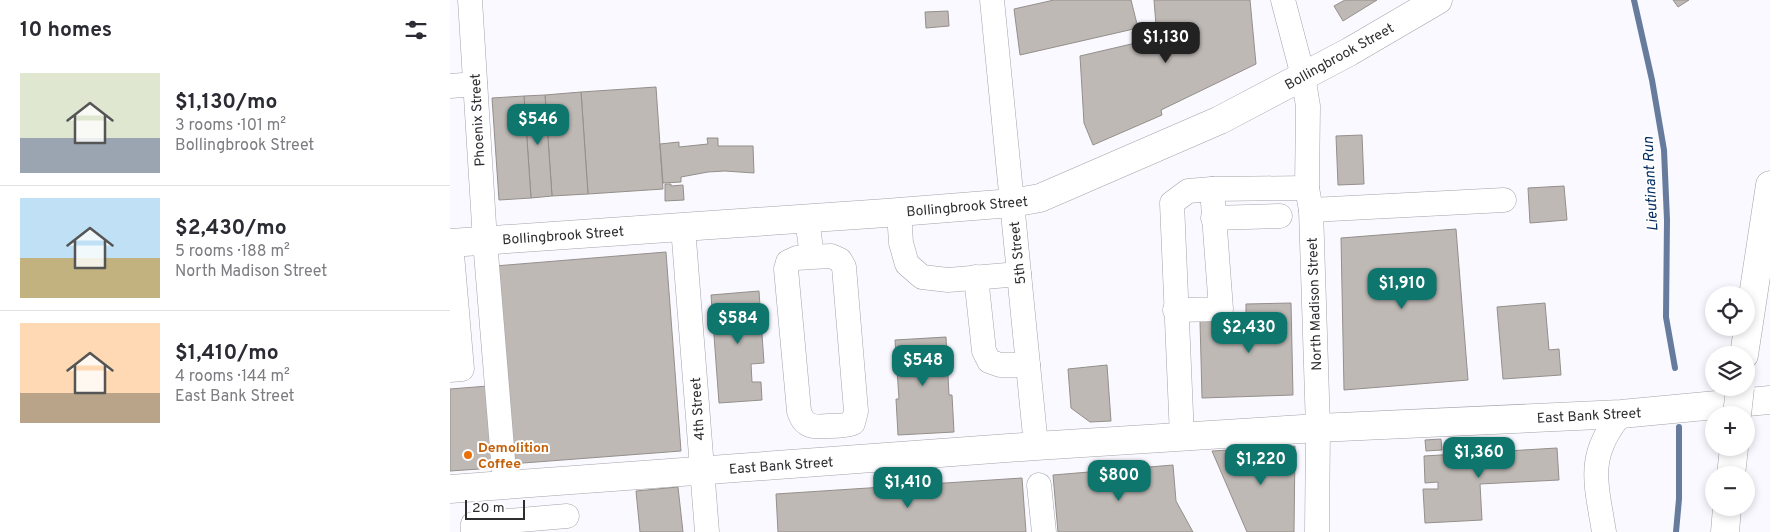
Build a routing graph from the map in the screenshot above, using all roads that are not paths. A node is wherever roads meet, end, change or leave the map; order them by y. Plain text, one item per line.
1 (470, 0) edge
2 (992, 0) edge
3 (1283, 0) edge
4 (1438, 0) edge
5 (1303, 76) junction
6 (475, 84) junction
7 (450, 86) edge
8 (1770, 185) edge
9 (1212, 189) junction
10 (1309, 199) junction
11 (1504, 200) dead end
12 (1012, 203) junction
13 (899, 212) junction
14 (1280, 216) dead end
15 (807, 218) junction
16 (1214, 218) junction
17 (683, 227) junction
18 (484, 240) junction
19 (451, 243) edge
20 (812, 258) junction
21 (1019, 274) junction
22 (976, 277) junction
23 (1176, 310) junction
24 (1745, 346) edge
25 (1028, 365) junction
26 (450, 370) edge
27 (1770, 400) edge
28 (1621, 414) junction
29 (835, 426) junction
30 (1318, 428) junction
31 (1182, 437) junction
32 (1036, 446) junction
33 (842, 461) junction
34 (702, 471) junction
35 (565, 480) junction
36 (505, 484) junction
37 (1039, 484) dead end
38 (450, 488) edge
39 (1726, 516) edge
40 (568, 524) edge
41 (473, 532) edge
42 (707, 532) edge
43 (1044, 532) edge
44 (1317, 532) edge
45 (1604, 532) edge
46 (1724, 532) edge

1 - 6 street, Phoenix Street
2 - 12 street, 5th Street
3 - 5 street, North Madison Street
4 - 5 main road, Bollingbrook Street
5 - 10 street, North Madison Street
5 - 12 main road, Bollingbrook Street
6 - 7 street
6 - 18 street, Phoenix Street
8 - 24 main road
9 - 10 street
9 - 16 street
9 - 23 street
10 - 11 street
10 - 30 street, North Madison Street
12 - 13 main road, Bollingbrook Street
12 - 21 street, 5th Street
13 - 15 main road, Bollingbrook Street
13 - 22 street
14 - 16 street
15 - 17 main road, Bollingbrook Street
15 - 20 street
16 - 23 street
17 - 18 main road, Bollingbrook Street
17 - 34 street, 4th Street
18 - 19 main road, Bollingbrook Street
18 - 36 street, Phoenix Street
19 - 26 street
20 - 29 street
20 - 29 street
21 - 22 street
21 - 25 street, 5th Street
22 - 25 street
23 - 31 street
25 - 32 street, 5th Street
27 - 28 main road, East Bank Street
28 - 30 main road, East Bank Street
28 - 45 street
29 - 33 street
30 - 31 main road, East Bank Street
30 - 44 street, North Madison Street
31 - 32 main road, East Bank Street
32 - 33 main road, East Bank Street
33 - 34 main road, East Bank Street
34 - 35 main road, East Bank Street
34 - 42 street, 4th Street
35 - 36 main road, East Bank Street
35 - 40 street
36 - 38 main road, East Bank Street
37 - 43 street
39 - 46 main road
40 - 41 street

